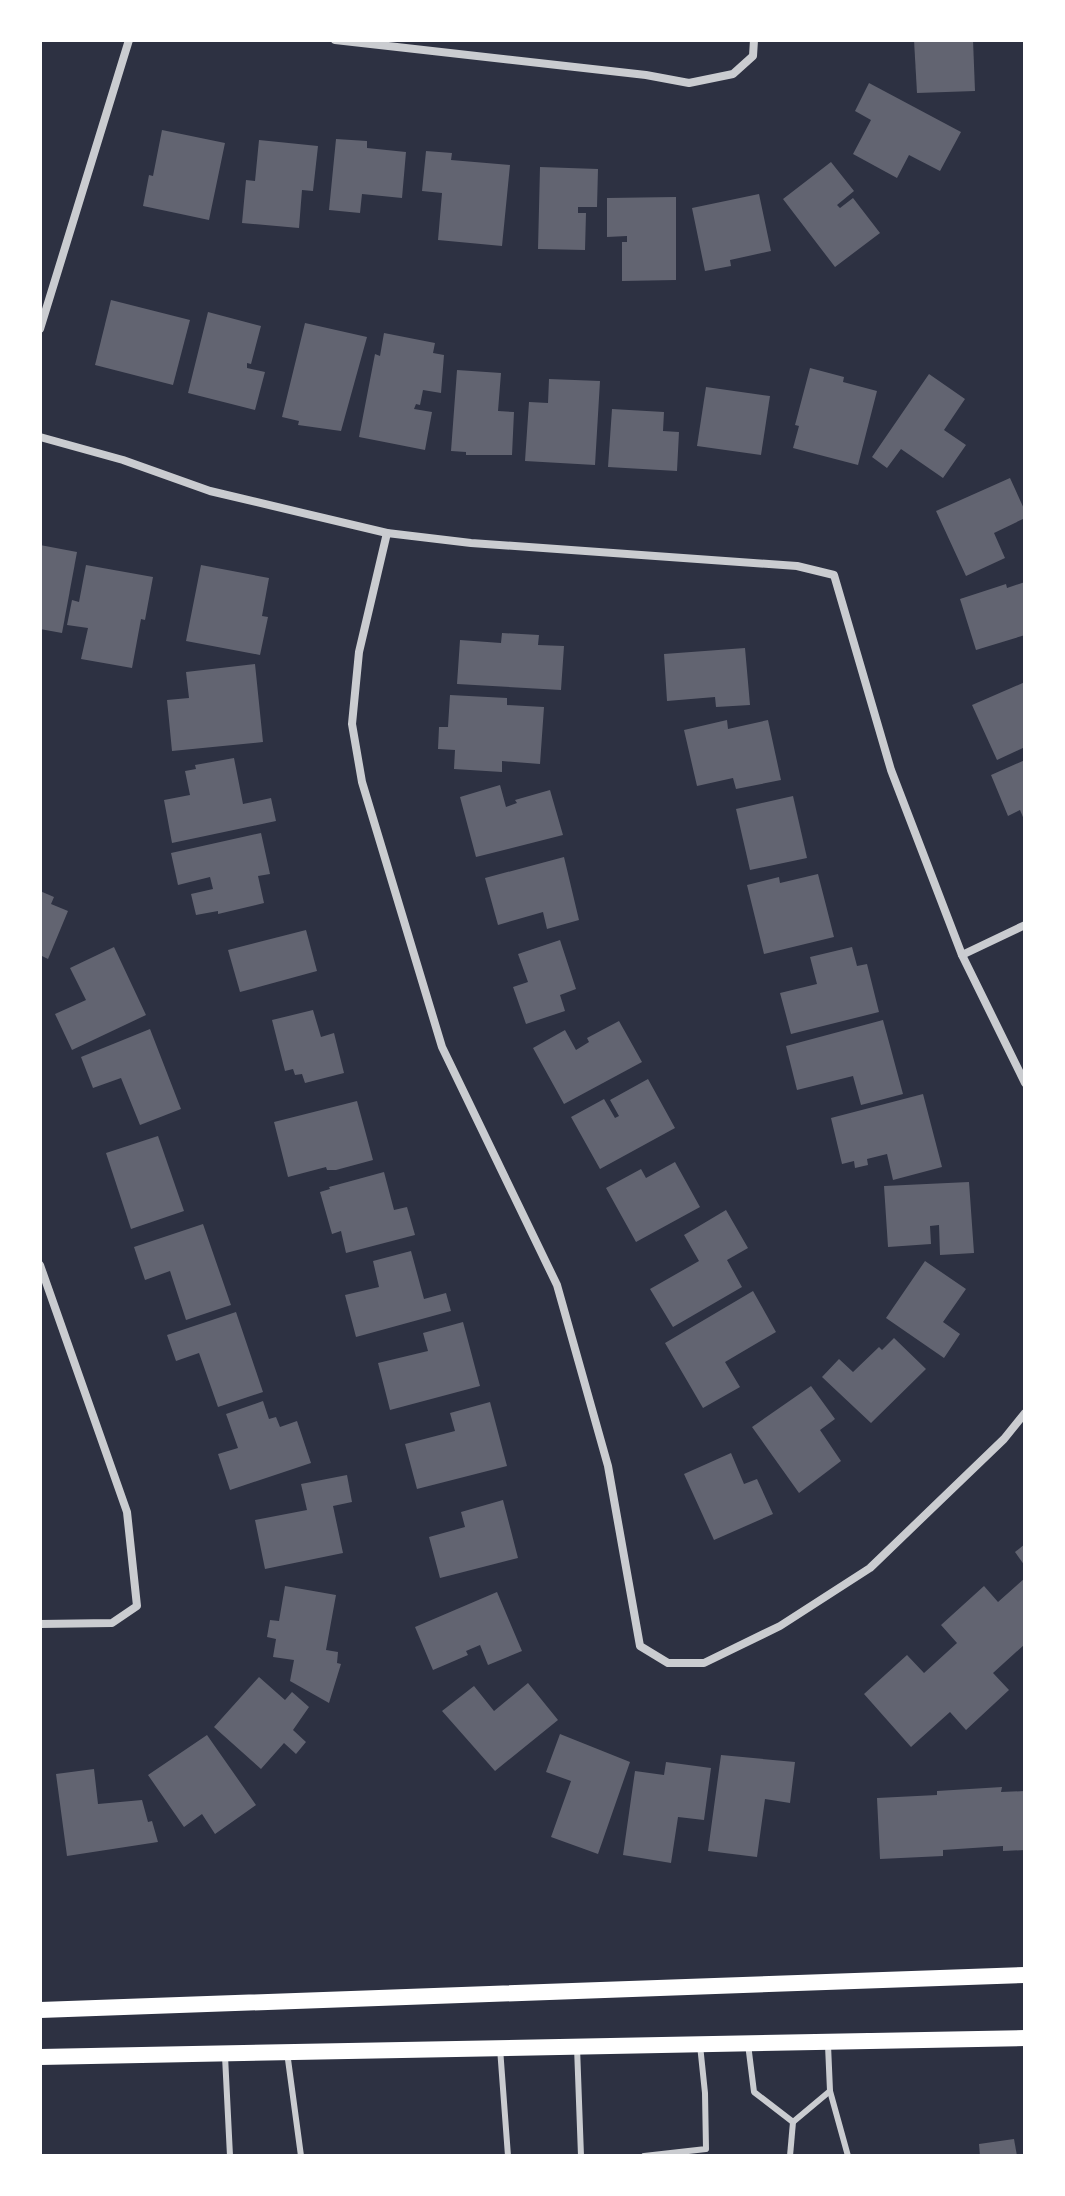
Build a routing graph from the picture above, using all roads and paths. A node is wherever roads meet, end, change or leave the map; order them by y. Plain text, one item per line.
1 (129, 40) edge
2 (335, 40) edge
3 (754, 40) edge
4 (40, 329) edge
5 (40, 437) edge
6 (387, 533) junction
7 (1025, 925) edge
8 (962, 955) junction
9 (1025, 1083) edge
10 (40, 1265) edge
11 (1025, 1413) edge
12 (40, 1624) edge
13 (1025, 1975) edge
14 (40, 2010) edge
15 (1025, 2038) edge
16 (828, 2042) junction
17 (748, 2044) junction
18 (700, 2045) junction
19 (577, 2047) junction
20 (500, 2048) junction
21 (287, 2052) junction
22 (225, 2054) junction
23 (40, 2057) edge
24 (830, 2091) junction
25 (793, 2122) junction
26 (230, 2156) edge
27 (301, 2156) edge
28 (508, 2156) edge
29 (581, 2156) edge
30 (644, 2156) edge
31 (790, 2156) edge
32 (848, 2156) edge

1 - 4 street
2 - 3 street
5 - 6 street
6 - 8 street
6 - 11 street
7 - 8 street
8 - 9 street
10 - 12 street
13 - 14 main road
15 - 16 main road
16 - 17 main road
16 - 24 lane
17 - 18 main road
17 - 25 lane
18 - 19 main road
18 - 30 lane
19 - 20 main road
19 - 29 lane
20 - 21 main road
20 - 28 lane
21 - 22 main road
21 - 27 lane
22 - 23 main road
22 - 26 lane
24 - 25 lane
24 - 32 lane
25 - 31 lane

